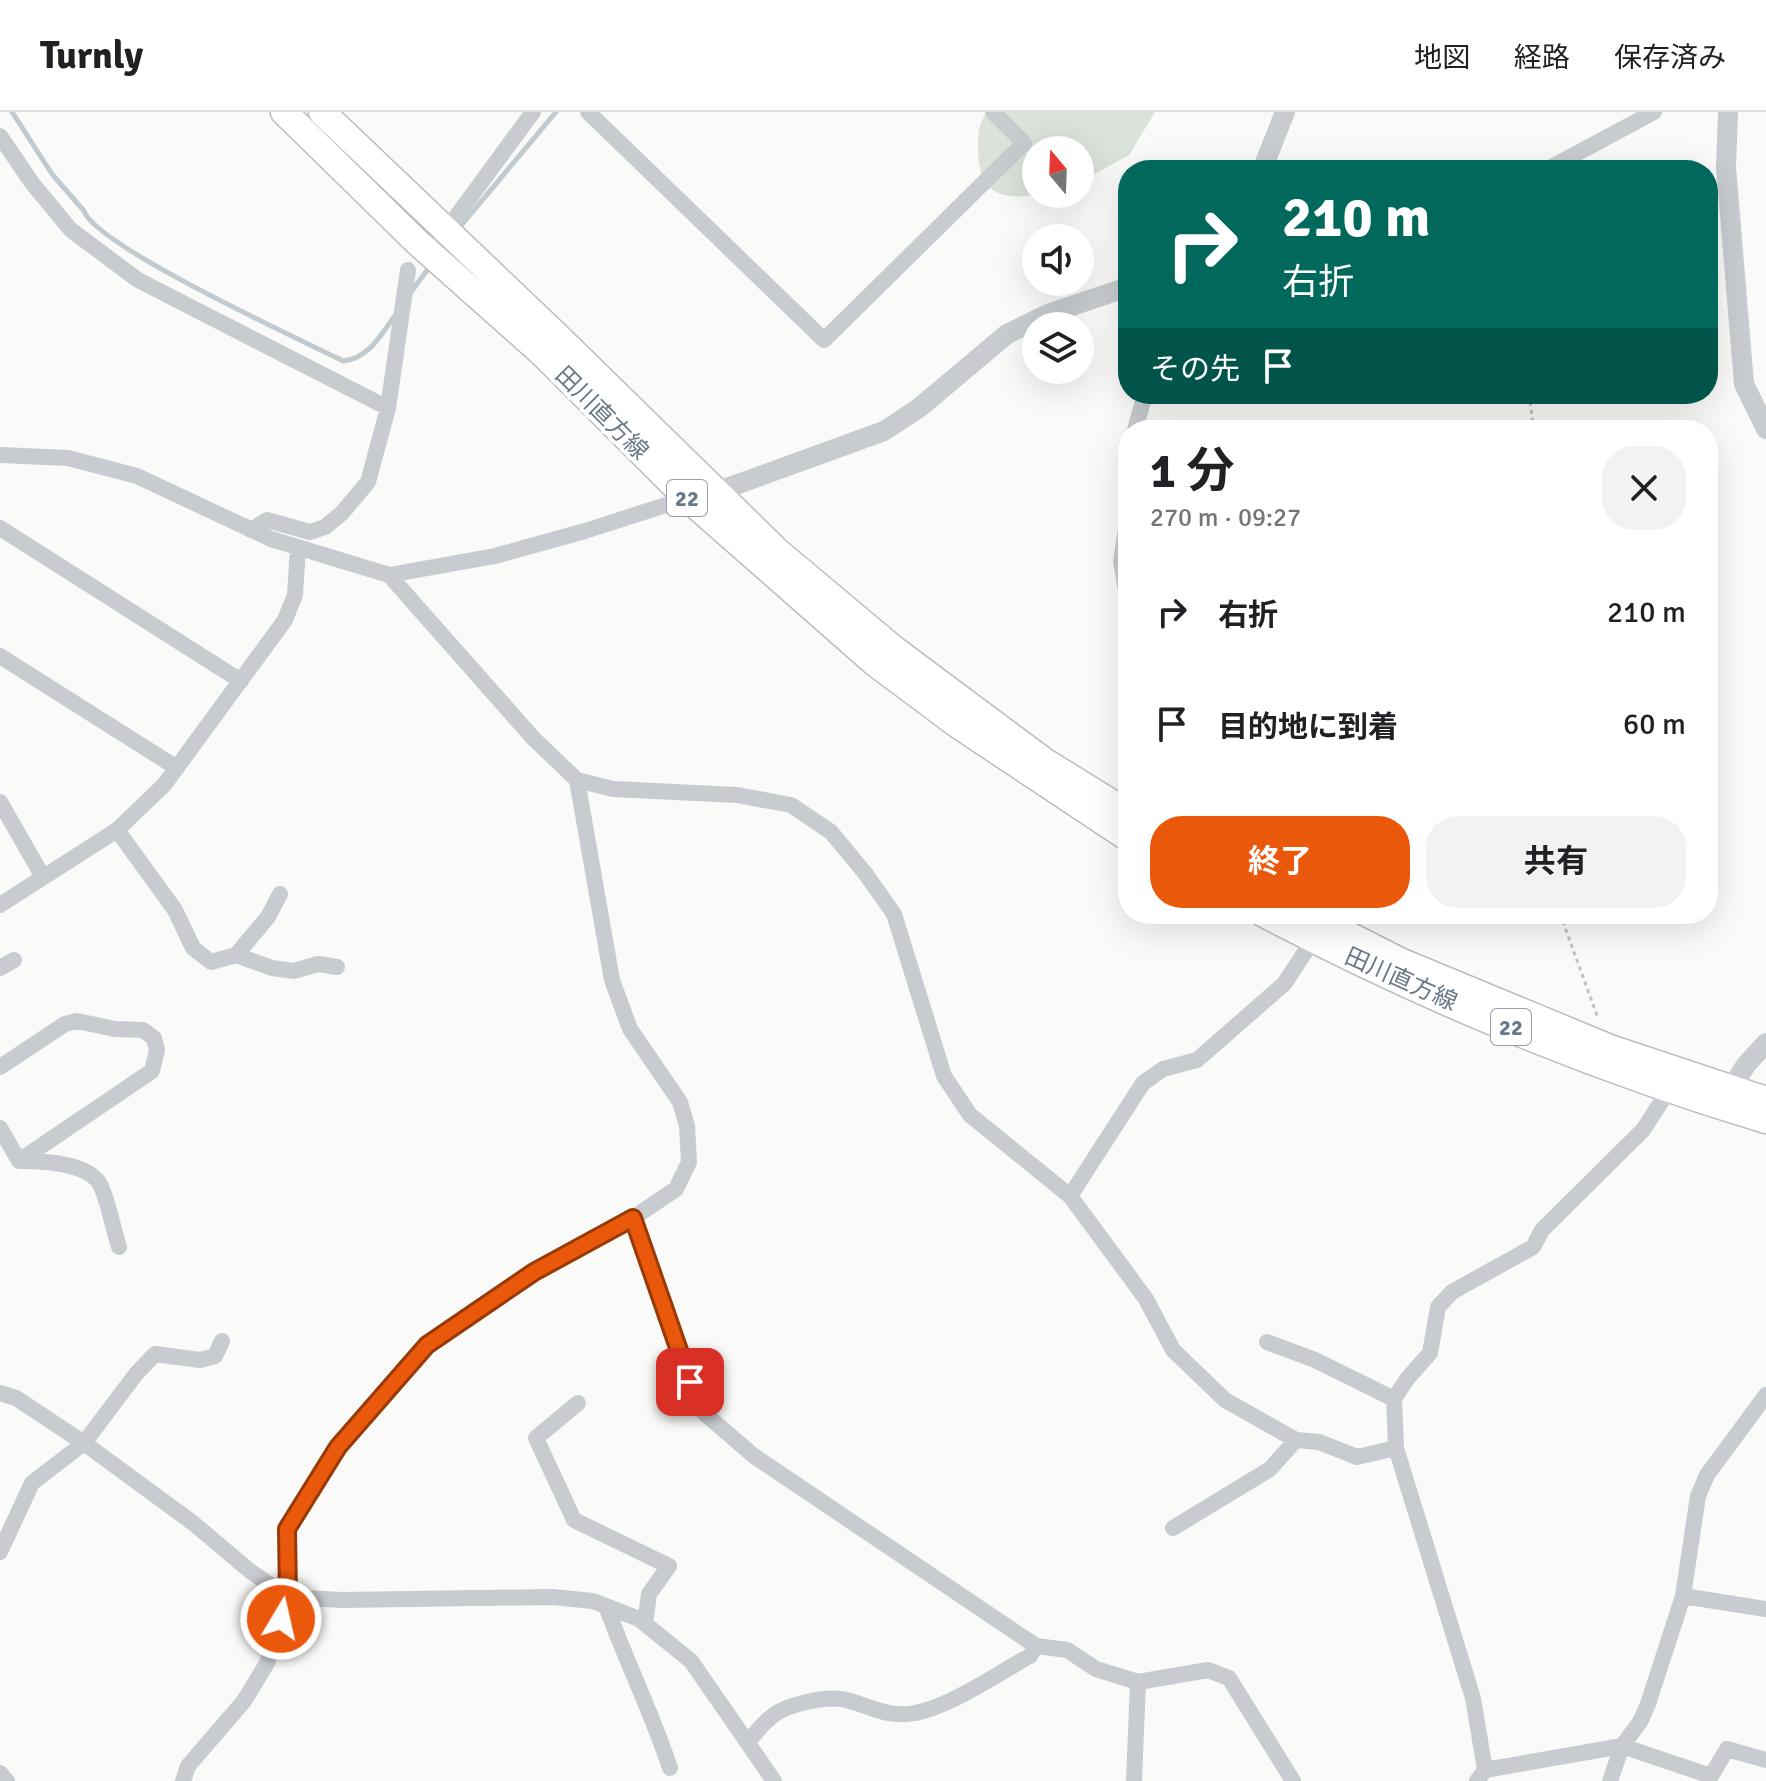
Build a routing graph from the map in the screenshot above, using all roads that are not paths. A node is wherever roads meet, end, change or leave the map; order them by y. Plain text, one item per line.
1 (284, 112) edge
2 (322, 112) edge
3 (533, 112) edge
4 (588, 112) edge
5 (993, 112) edge
6 (1285, 112) edge
7 (1654, 112) edge
8 (1728, 112) edge
9 (0, 136) edge
10 (1266, 160) edge
11 (1565, 160) edge
12 (446, 231) junction
13 (429, 252) junction
14 (408, 270) dead end
15 (1118, 290) edge
16 (388, 408) junction
17 (1766, 429) edge
18 (0, 455) edge
19 (716, 492) junction
20 (686, 497) junction
21 (0, 528) edge
22 (251, 530) junction
23 (298, 548) junction
24 (389, 575) junction
25 (0, 656) edge
26 (241, 681) junction
27 (177, 768) junction
28 (577, 780) junction
29 (0, 802) edge
30 (1118, 807) edge
31 (117, 830) junction
32 (1118, 831) edge
33 (43, 877) junction
34 (280, 894) dead end
35 (0, 905) edge
36 (1314, 925) edge
37 (236, 955) junction
38 (337, 967) dead end
39 (1766, 1043) edge
40 (0, 1067) edge
41 (1675, 1081) junction
42 (1730, 1090) junction
43 (1766, 1100) edge
44 (1766, 1120) edge
45 (0, 1128) edge
46 (19, 1161) junction
47 (1070, 1196) junction
48 (633, 1218) junction
49 (119, 1247) dead end
50 (222, 1341) dead end
51 (1267, 1342) dead end
52 (0, 1393) edge
53 (1766, 1395) edge
54 (1394, 1399) junction
55 (578, 1403) dead end
56 (1296, 1440) junction
57 (84, 1443) junction
58 (1396, 1448) junction
59 (1173, 1528) dead end
60 (0, 1552) edge
61 (1683, 1596) junction
62 (288, 1597) junction
63 (606, 1606) junction
64 (1766, 1609) edge
65 (645, 1624) junction
66 (1036, 1646) junction
67 (1138, 1682) junction
68 (748, 1742) junction
69 (1622, 1746) junction
70 (1766, 1760) edge
71 (670, 1768) dead end
72 (0, 1773) edge
73 (1481, 1775) edge
74 (7, 1781) edge
75 (183, 1781) edge
76 (774, 1781) edge
77 (1134, 1781) edge
78 (1293, 1781) edge
79 (1610, 1781) edge

1 - 13 main road, 田川直方線 / 22
2 - 12 main road, 田川直方線 / 22
3 - 12 street
4 - 5 street
6 - 10 street
7 - 11 street
8 - 17 street
9 - 16 street
12 - 13 street
12 - 19 main road, 田川直方線 / 22
13 - 20 main road, 田川直方線 / 22
14 - 16 street
15 - 19 street
16 - 22 street
18 - 22 street
19 - 20 street
19 - 30 main road, 田川直方線 / 22
20 - 24 street
20 - 32 main road, 田川直方線 / 22
21 - 26 street
22 - 23 street
23 - 24 street
23 - 26 street
24 - 28 street
25 - 27 street
26 - 27 street
27 - 31 street
28 - 47 street
28 - 48 street
29 - 33 street
31 - 33 street
31 - 37 street
33 - 35 street
34 - 37 street
36 - 41 main road, 田川直方線 / 22
36 - 41 main road, 田川直方線 / 22
36 - 47 street
37 - 38 street
39 - 42 street
40 - 46 street
41 - 42 main road, 田川直方線 / 22
41 - 44 main road, 田川直方線 / 22
41 - 54 street
42 - 43 main road, 田川直方線 / 22
45 - 46 street
46 - 49 street
47 - 56 street
48 - 62 street
48 - 66 street
50 - 57 street
51 - 54 street
52 - 57 street
53 - 61 street
54 - 58 street
55 - 65 street
56 - 58 street
56 - 59 street
57 - 60 street
57 - 62 street
58 - 73 street
61 - 64 street
61 - 69 street
62 - 63 street
62 - 75 street
63 - 65 street
63 - 71 street
65 - 68 street
66 - 67 street
66 - 68 street
67 - 77 street
67 - 78 street
68 - 76 street
69 - 70 street
69 - 73 street
69 - 79 street
72 - 74 street

